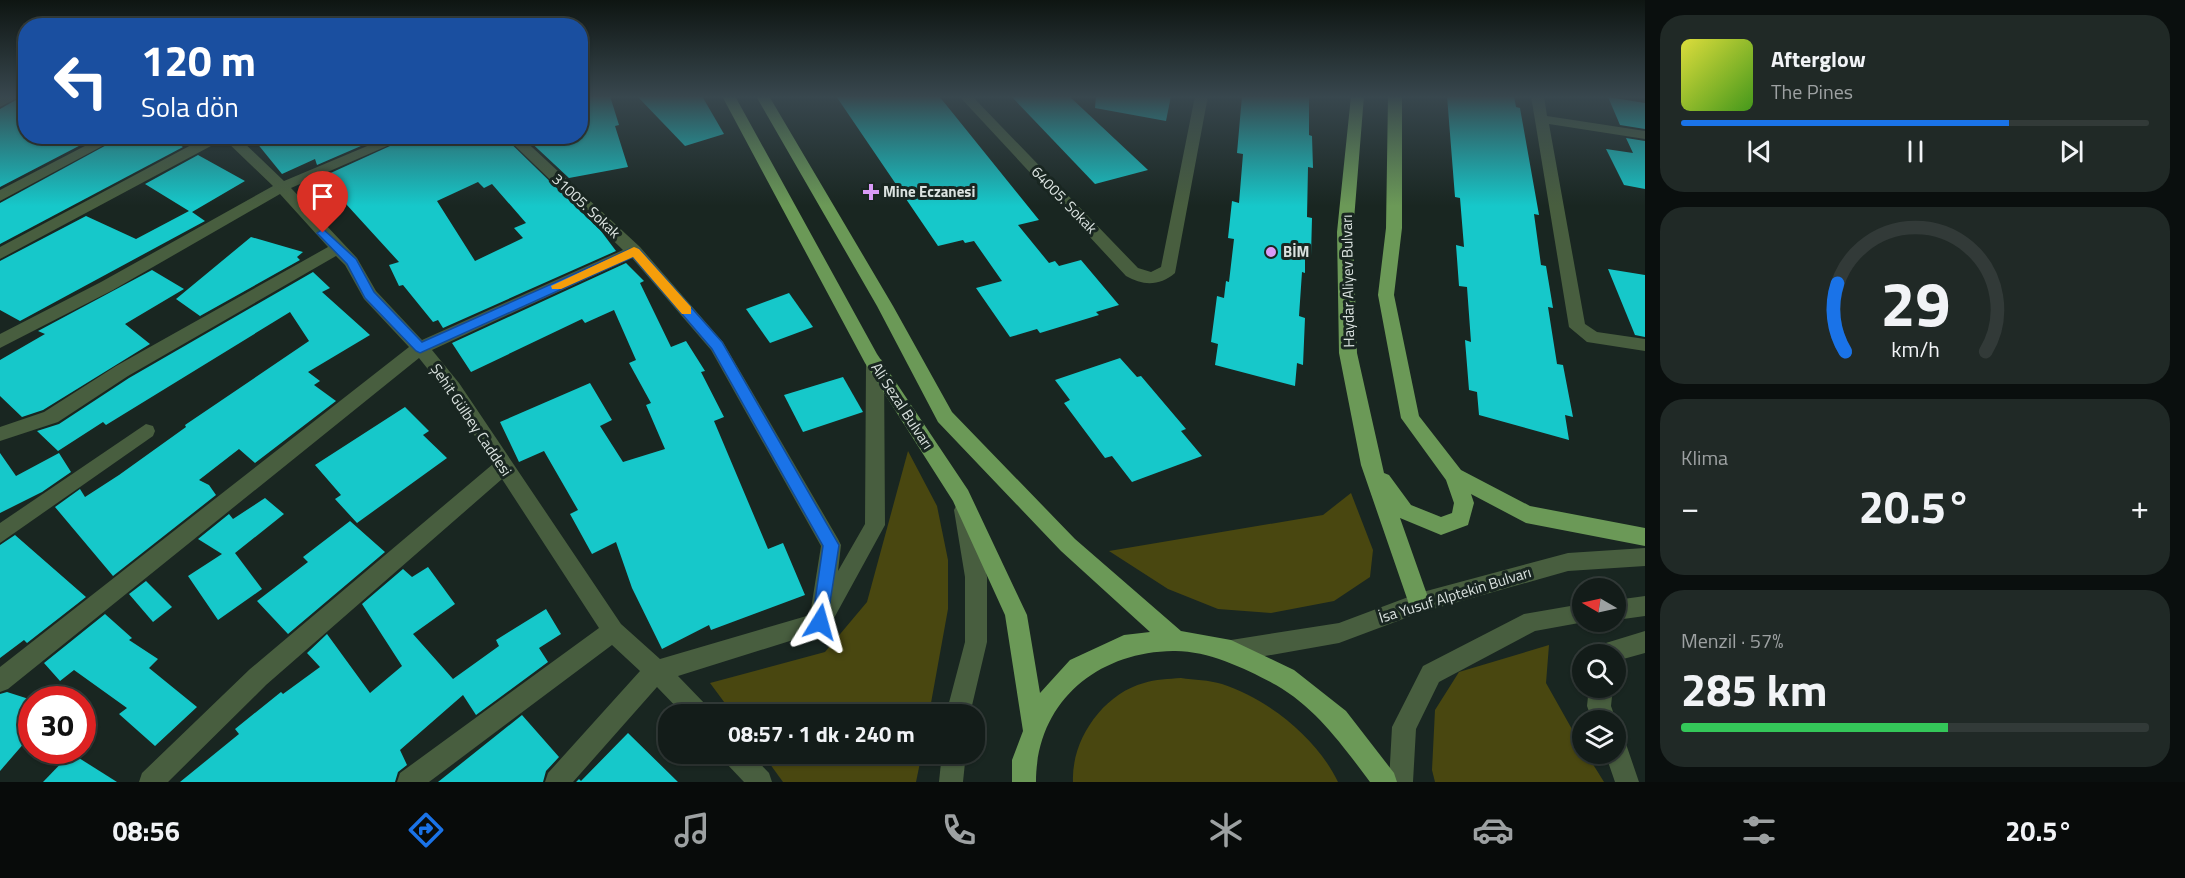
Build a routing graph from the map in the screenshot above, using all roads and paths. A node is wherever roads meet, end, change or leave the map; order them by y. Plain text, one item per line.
1 (748, 132) edge
2 (783, 132) edge
3 (1000, 132) edge
4 (1195, 132) edge
5 (1355, 132) edge
6 (1395, 132) edge
7 (1545, 132) edge
8 (1629, 132) edge
9 (1645, 135) edge
10 (100, 144) edge
11 (204, 144) edge
12 (237, 144) edge
13 (384, 144) edge
14 (520, 144) edge
15 (282, 186) junction
16 (0, 196) edge
17 (336, 249) junction
18 (634, 251) junction
19 (0, 254) edge
20 (0, 342) edge
21 (1645, 345) edge
22 (420, 348) junction
23 (875, 364) junction
24 (146, 431) dead end
25 (0, 434) edge
26 (1371, 465) junction
27 (504, 467) junction
28 (1454, 476) junction
29 (961, 496) junction
30 (0, 534) edge
31 (1645, 537) edge
32 (1645, 557) edge
33 (1419, 603) junction
34 (1645, 606) edge
35 (1626, 609) edge
36 (1572, 615) edge
37 (820, 622) junction
38 (613, 632) junction
39 (1175, 640) junction
40 (1645, 642) edge
41 (1626, 648) edge
42 (1231, 651) junction
43 (655, 672) junction
44 (0, 681) edge
45 (690, 704) edge
46 (960, 704) edge
47 (1035, 731) junction
48 (744, 764) edge
49 (953, 764) edge
50 (1621, 764) edge
51 (151, 782) edge
52 (409, 782) edge
53 (557, 782) edge
54 (760, 782) edge
55 (951, 782) edge
56 (1024, 782) edge
57 (1385, 782) edge
58 (1401, 782) edge
59 (1627, 782) edge

1 - 23 main road, Ali Sezal Bulvarı
2 - 39 main road, Ali Sezal Bulvarı
3 - 4 street, 64005. Sokak
5 - 26 main road, Haydar Aliyev Bulvarı
6 - 28 main road, Haydar Aliyev Bulvarı
7 - 21 street
8 - 9 street
10 - 16 street
11 - 19 street
12 - 15 street, Şehit Gülbey Caddesi
13 - 15 street
14 - 18 street, 31005. Sokak
15 - 17 street, Şehit Gülbey Caddesi
15 - 20 street
17 - 22 street, Şehit Gülbey Caddesi
17 - 25 street
18 - 22 street
18 - 37 street, 31005. Sokak
22 - 27 street, Şehit Gülbey Caddesi
22 - 44 street
23 - 29 main road, Ali Sezal Bulvarı
23 - 37 street
24 - 30 street
26 - 28 main road, Haydar Aliyev Bulvarı
26 - 33 main road, Haydar Aliyev Bulvarı
27 - 38 street, Şehit Gülbey Caddesi
27 - 51 street
28 - 31 main road, Haydar Aliyev Bulvarı
29 - 46 street
29 - 47 main road, Ali Sezal Bulvarı
32 - 33 street, İsa Yusuf Alptekin Bulvarı
33 - 42 street, İsa Yusuf Alptekin Bulvarı
34 - 35 street
36 - 58 street
37 - 43 street
38 - 43 street, Şehit Gülbey Caddesi
38 - 52 street
39 - 42 main road
39 - 47 main road
40 - 41 street
42 - 57 main road
43 - 45 street, Şehit Gülbey Caddesi
43 - 53 street
47 - 56 main road
48 - 54 street
49 - 55 street
50 - 59 street

